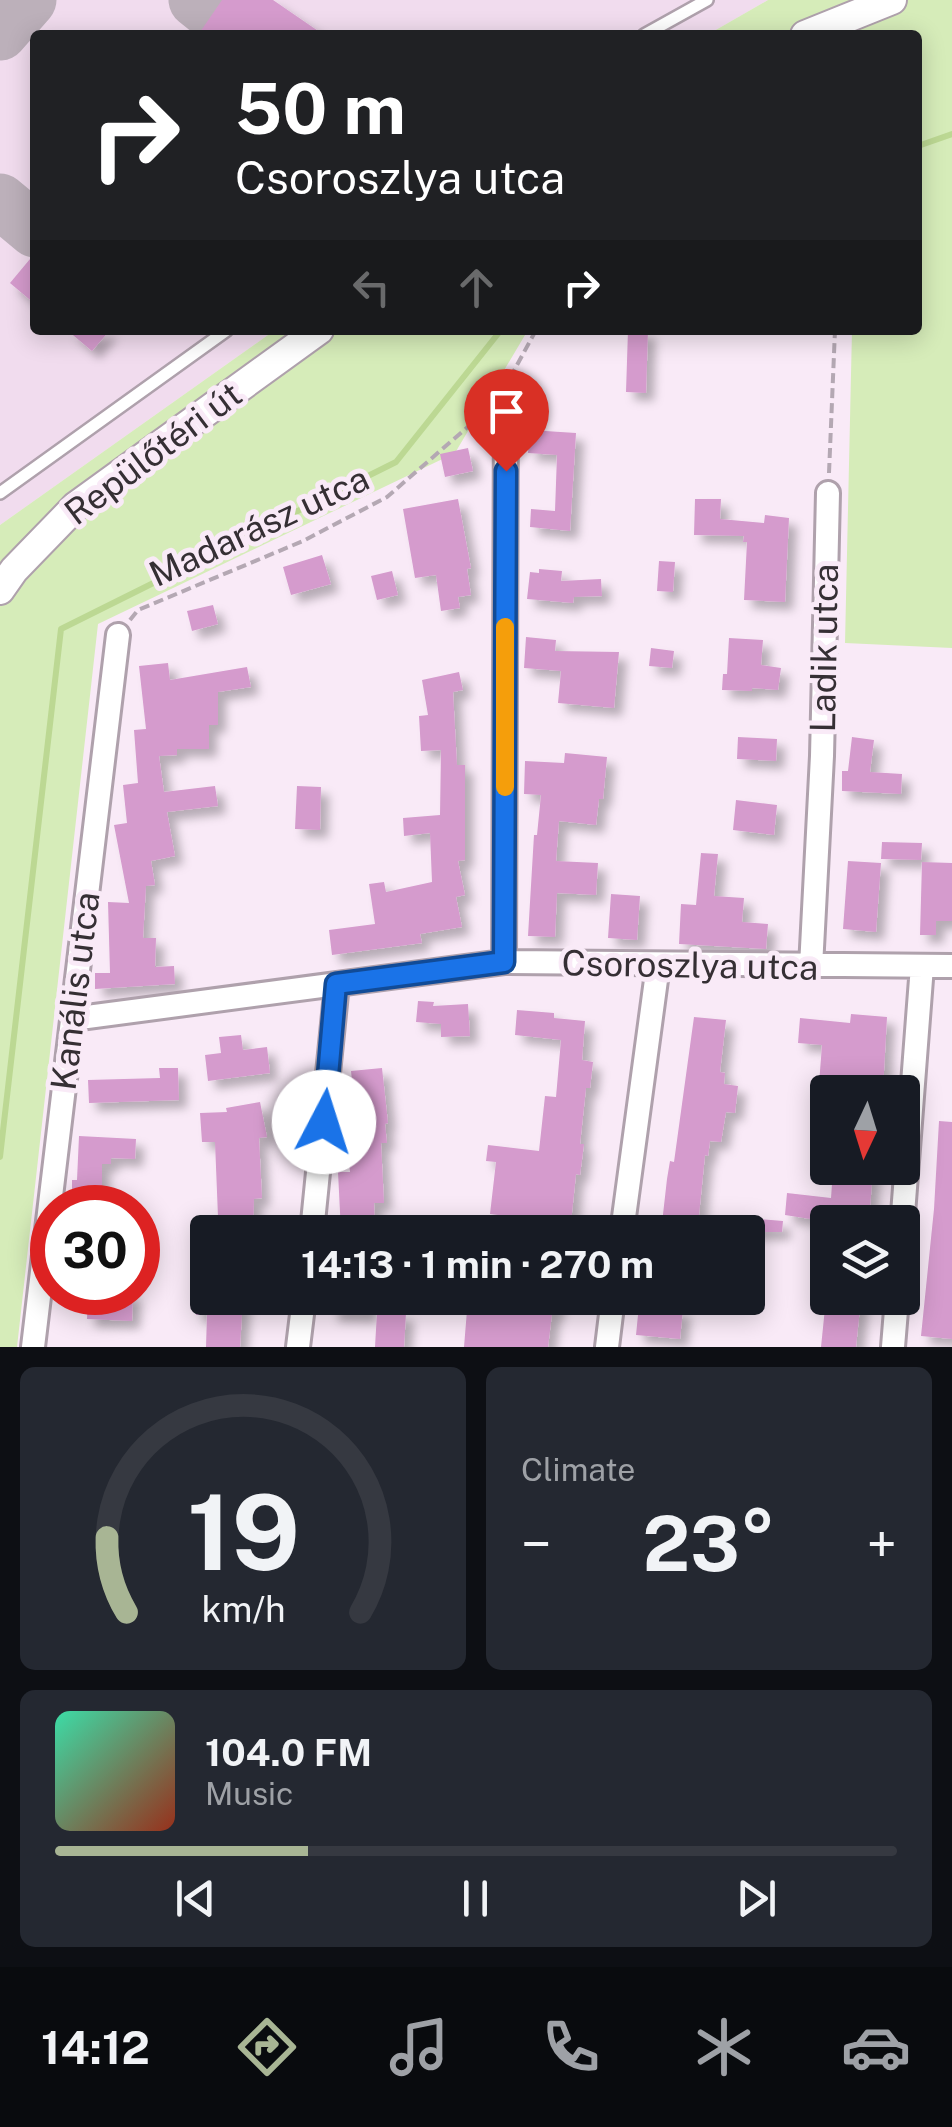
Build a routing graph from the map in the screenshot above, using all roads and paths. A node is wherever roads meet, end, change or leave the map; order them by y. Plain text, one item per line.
1 (706, 0) edge
2 (892, 0) edge
3 (653, 30) edge
4 (817, 30) edge
5 (219, 335) edge
6 (312, 335) edge
7 (533, 335) edge
8 (834, 335) edge
9 (506, 396) junction
10 (0, 493) edge
11 (828, 493) joint
12 (0, 590) edge
13 (118, 635) joint
14 (504, 962) junction
15 (658, 965) junction
16 (922, 966) junction
17 (952, 966) edge
18 (811, 967) junction
19 (336, 984) junction
20 (72, 1019) junction
21 (904, 1205) edge
22 (314, 1215) edge
23 (624, 1215) edge
24 (302, 1315) edge
25 (612, 1315) edge
26 (896, 1315) edge
27 (33, 1347) edge
28 (298, 1347) edge
29 (607, 1347) edge
30 (894, 1347) edge

1 - 3 lane
2 - 4 street
5 - 10 lane
6 - 12 street, Repülőtéri út
7 - 9 path, Madarász utca
8 - 11 path
9 - 13 path, Madarász utca
9 - 14 street
11 - 18 street, Ladik utca
13 - 20 street, Kanális utca
14 - 15 street, Csoroszlya utca
14 - 19 street, Csoroszlya utca
15 - 18 street, Csoroszlya utca
15 - 23 street
16 - 17 street, Csoroszlya utca
16 - 18 street, Csoroszlya utca
16 - 21 street
19 - 20 street, Csoroszlya utca
19 - 22 street
20 - 27 street, Kanális utca
24 - 28 street
25 - 29 street
26 - 30 street

